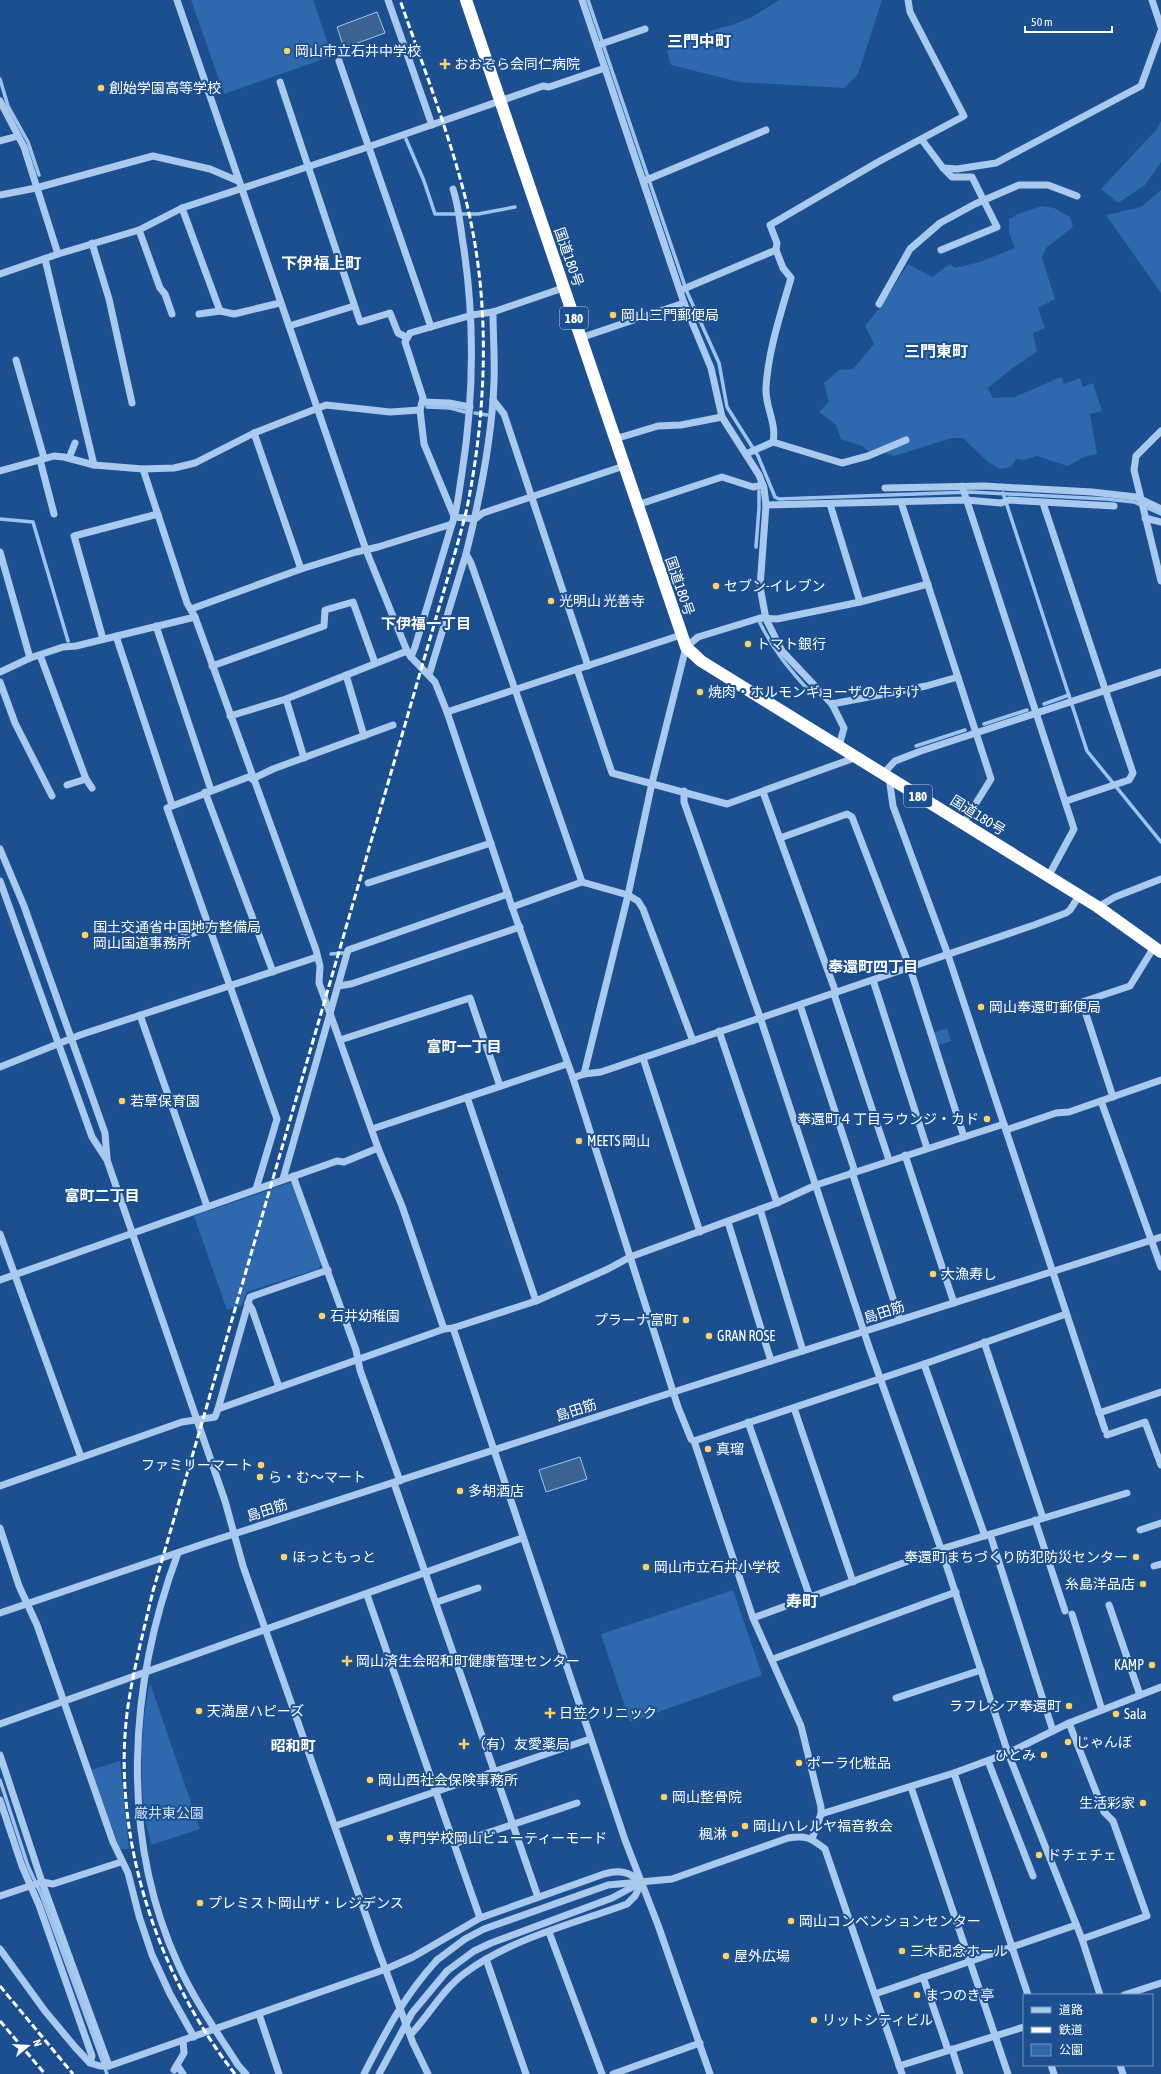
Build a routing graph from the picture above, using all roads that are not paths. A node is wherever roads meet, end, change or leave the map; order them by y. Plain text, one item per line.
1 (177, 0) edge
2 (388, 0) edge
3 (466, 0) edge
4 (582, 0) edge
5 (908, 0) edge
6 (1152, 0) edge
7 (645, 28) dead end
8 (1161, 28) edge
9 (1161, 31) edge
10 (601, 44) junction
11 (338, 61) dead end
12 (605, 68) junction
13 (280, 82) dead end
14 (0, 101) edge
15 (501, 102) junction
16 (432, 126) junction
17 (766, 130) dead end
18 (18, 136) junction
19 (922, 140) junction
20 (0, 141) edge
21 (368, 147) junction
22 (310, 166) junction
23 (944, 168) junction
24 (648, 179) junction
25 (238, 181) junction
26 (36, 188) junction
27 (241, 189) junction
28 (453, 189) dead end
29 (0, 195) edge
30 (1077, 196) dead end
31 (984, 200) junction
32 (182, 208) junction
33 (139, 230) junction
34 (92, 243) junction
35 (776, 250) junction
36 (941, 250) dead end
37 (58, 254) junction
38 (45, 259) junction
39 (0, 274) edge
40 (563, 288) junction
41 (685, 288) junction
42 (280, 303) junction
43 (684, 303) junction
44 (879, 304) dead end
45 (354, 306) junction
46 (220, 311) junction
47 (493, 312) junction
48 (172, 314) dead end
49 (199, 314) dead end
50 (472, 315) junction
51 (289, 326) junction
52 (431, 327) junction
53 (406, 337) junction
54 (580, 338) junction
55 (16, 360) dead end
56 (493, 400) junction
57 (423, 402) junction
58 (132, 403) dead end
59 (470, 407) junction
60 (317, 408) junction
61 (420, 410) junction
62 (722, 416) junction
63 (1161, 431) edge
64 (254, 433) junction
65 (615, 439) junction
66 (906, 440) dead end
67 (773, 442) junction
68 (76, 443) dead end
69 (748, 453) junction
70 (69, 458) junction
71 (42, 459) junction
72 (94, 466) junction
73 (624, 466) junction
74 (143, 469) junction
75 (0, 472) edge
76 (963, 487) junction
77 (885, 488) dead end
78 (764, 489) junction
79 (910, 489) junction
80 (532, 497) junction
81 (1040, 497) junction
82 (966, 498) junction
83 (911, 500) junction
84 (901, 502) junction
85 (830, 504) junction
86 (1142, 504) junction
87 (637, 505) junction
88 (766, 505) junction
89 (1114, 506) dead end
90 (1161, 509) edge
91 (54, 514) dead end
92 (158, 514) junction
93 (1145, 518) junction
94 (475, 519) junction
95 (453, 520) junction
96 (1161, 522) edge
97 (366, 550) junction
98 (0, 552) edge
99 (466, 554) junction
100 (301, 569) junction
101 (1161, 581) edge
102 (928, 584) junction
103 (860, 602) junction
104 (191, 609) junction
105 (195, 617) junction
106 (766, 619) junction
107 (156, 626) junction
108 (681, 635) junction
109 (116, 636) junction
110 (103, 639) junction
111 (686, 647) junction
112 (409, 654) junction
113 (40, 655) junction
114 (30, 658) junction
115 (375, 663) junction
116 (212, 666) junction
117 (588, 666) junction
118 (578, 669) junction
119 (0, 672) edge
120 (1161, 672) edge
121 (346, 675) junction
122 (429, 675) junction
123 (958, 677) junction
124 (0, 682) edge
125 (515, 690) junction
126 (1104, 691) junction
127 (286, 698) junction
128 (832, 704) junction
129 (447, 712) junction
130 (1037, 713) junction
131 (230, 716) junction
132 (393, 725) dead end
133 (977, 733) junction
134 (364, 736) junction
135 (839, 746) junction
136 (857, 757) junction
137 (304, 758) junction
138 (886, 775) junction
139 (252, 778) junction
140 (86, 779) junction
141 (652, 783) junction
142 (67, 785) dead end
143 (92, 788) dead end
144 (208, 791) junction
145 (684, 791) junction
146 (763, 792) junction
147 (52, 796) dead end
148 (1066, 801) junction
149 (172, 805) junction
150 (963, 824) junction
151 (780, 838) junction
152 (491, 843) junction
153 (0, 849) edge
154 (1048, 877) junction
155 (1161, 879) edge
156 (0, 881) edge
157 (582, 882) junction
158 (368, 883) dead end
159 (508, 894) junction
160 (628, 895) junction
161 (1079, 896) junction
162 (24, 906) junction
163 (512, 907) junction
164 (1098, 907) junction
165 (11, 910) junction
166 (520, 927) junction
167 (209, 928) junction
168 (167, 942) dead end
169 (37, 943) junction
170 (24, 947) junction
171 (1158, 949) edge
172 (948, 955) junction
173 (317, 957) junction
174 (910, 968) junction
175 (273, 972) junction
176 (873, 980) junction
177 (338, 986) junction
178 (230, 987) junction
179 (835, 993) junction
180 (59, 1004) junction
181 (800, 1005) junction
182 (46, 1009) junction
183 (330, 1012) junction
184 (140, 1015) junction
185 (760, 1017) junction
186 (720, 1032) junction
187 (72, 1039) junction
188 (340, 1040) junction
189 (693, 1041) junction
190 (59, 1044) junction
191 (643, 1058) junction
192 (567, 1064) junction
193 (0, 1067) edge
194 (584, 1074) junction
195 (573, 1078) junction
196 (1161, 1080) edge
197 (500, 1086) junction
198 (467, 1097) junction
199 (1113, 1097) junction
200 (1100, 1102) junction
201 (1005, 1127) junction
202 (372, 1129) junction
203 (964, 1137) junction
204 (378, 1148) junction
205 (927, 1148) junction
206 (905, 1155) junction
207 (107, 1160) junction
208 (889, 1160) junction
209 (854, 1172) junction
210 (293, 1176) junction
211 (283, 1179) junction
212 (816, 1185) junction
213 (256, 1189) junction
214 (777, 1203) junction
215 (207, 1206) junction
216 (760, 1210) junction
217 (728, 1222) junction
218 (132, 1232) junction
219 (700, 1232) junction
220 (0, 1234) edge
221 (1161, 1237) edge
222 (1151, 1240) junction
223 (630, 1257) junction
224 (1161, 1267) edge
225 (328, 1270) junction
226 (1052, 1271) junction
227 (15, 1274) junction
228 (0, 1280) edge
229 (536, 1301) junction
230 (248, 1303) junction
231 (954, 1303) junction
232 (1066, 1314) junction
233 (900, 1320) junction
234 (453, 1328) junction
235 (444, 1329) junction
236 (865, 1332) junction
237 (984, 1342) junction
238 (803, 1351) junction
239 (358, 1359) junction
240 (771, 1361) junction
241 (924, 1364) junction
242 (881, 1379) junction
243 (279, 1387) junction
244 (673, 1392) junction
245 (1161, 1392) edge
246 (794, 1408) junction
247 (218, 1409) junction
248 (1099, 1413) junction
249 (197, 1419) junction
250 (748, 1422) junction
251 (694, 1441) junction
252 (494, 1451) junction
253 (81, 1457) junction
254 (1160, 1462) edge
255 (397, 1482) junction
256 (0, 1486) edge
257 (1127, 1493) dead end
258 (1043, 1518) junction
259 (1035, 1520) junction
260 (1161, 1523) edge
261 (0, 1528) edge
262 (1140, 1530) dead end
263 (235, 1534) junction
264 (987, 1535) junction
265 (522, 1538) junction
266 (942, 1549) junction
267 (178, 1553) junction
268 (1161, 1564) edge
269 (1154, 1566) dead end
270 (427, 1573) junction
271 (853, 1582) junction
272 (478, 1588) dead end
273 (956, 1592) junction
274 (367, 1595) junction
275 (810, 1597) junction
276 (437, 1602) junction
277 (27, 1604) junction
278 (1110, 1604) dead end
279 (0, 1613) edge
280 (753, 1618) junction
281 (266, 1628) junction
282 (772, 1659) junction
283 (981, 1670) junction
284 (145, 1673) junction
285 (1161, 1687) edge
286 (1140, 1696) junction
287 (896, 1698) dead end
288 (63, 1702) junction
289 (1102, 1710) junction
290 (1069, 1723) junction
291 (0, 1724) edge
292 (1053, 1731) junction
293 (590, 1739) junction
294 (1008, 1753) junction
295 (0, 1754) edge
296 (988, 1761) junction
297 (496, 1772) junction
298 (954, 1773) junction
299 (911, 1787) junction
300 (437, 1792) junction
301 (0, 1800) edge
302 (577, 1802) dead end
303 (821, 1814) junction
304 (513, 1824) junction
305 (335, 1826) junction
306 (812, 1839) junction
307 (454, 1844) junction
308 (121, 1862) junction
309 (1032, 1876) dead end
310 (642, 1882) junction
311 (37, 1884) junction
312 (0, 1896) edge
313 (538, 1897) junction
314 (480, 1918) junction
315 (1076, 1925) junction
316 (549, 1932) junction
317 (1082, 1939) junction
318 (1012, 1946) junction
319 (0, 1949) edge
320 (486, 1960) junction
321 (968, 1961) junction
322 (386, 1969) junction
323 (923, 1977) junction
324 (1161, 1983) edge
325 (875, 1994) junction
326 (1028, 1994) edge
327 (1100, 1994) edge
328 (1127, 1994) edge
329 (259, 2014) junction
330 (1023, 2027) edge
331 (215, 2029) junction
332 (410, 2034) junction
333 (994, 2035) junction
334 (194, 2037) junction
335 (183, 2040) junction
336 (700, 2043) junction
337 (950, 2050) junction
338 (90, 2062) junction
339 (105, 2066) junction
340 (899, 2066) junction
341 (183, 2074) edge
342 (246, 2074) edge
343 (279, 2074) edge
344 (364, 2074) edge
345 (379, 2074) edge
346 (428, 2074) edge
347 (526, 2074) edge
348 (602, 2074) edge
349 (613, 2074) edge
350 (710, 2074) edge
351 (902, 2074) edge
352 (960, 2074) edge
353 (1008, 2074) edge

1 - 25 street
2 - 16 street
3 - 15 highway, 国道180号 / 180
4 - 10 street
5 - 19 street
6 - 8 street
7 - 10 street
9 - 23 street
10 - 12 street
11 - 21 street
12 - 15 street
12 - 24 street
13 - 22 street
14 - 18 street
15 - 16 street
15 - 40 highway, 国道180号 / 180
16 - 21 street
17 - 24 street
18 - 20 street
18 - 26 street
19 - 23 street
19 - 35 street
21 - 22 street
21 - 52 street
22 - 27 street
22 - 45 street
23 - 31 street
24 - 41 street
25 - 26 street
25 - 27 street
26 - 29 street
26 - 37 street
27 - 32 street
27 - 42 street
28 - 50 street
30 - 31 street
31 - 36 street
31 - 44 street
32 - 33 street
32 - 46 street
33 - 34 street
33 - 48 street
34 - 37 street
34 - 58 street
35 - 41 street
35 - 67 street
37 - 38 street
38 - 39 street
38 - 72 street
40 - 47 street
40 - 54 highway, 国道180号 / 180
41 - 43 street
42 - 46 street
42 - 51 street
43 - 54 street
43 - 62 street
45 - 51 street
45 - 53 street
46 - 49 street
47 - 50 street
47 - 56 street
50 - 52 street
50 - 59 street
51 - 60 street
52 - 53 street
53 - 57 street
54 - 65 highway, 国道180号 / 180
55 - 71 street
56 - 80 street
56 - 94 street
57 - 59 street
57 - 61 street
59 - 95 street
60 - 61 street
60 - 64 street
60 - 97 street
61 - 95 street
62 - 65 street
62 - 69 street
63 - 86 street
64 - 74 street
64 - 100 street
65 - 73 highway, 国道180号 / 180
66 - 67 street
67 - 69 street
68 - 70 street
69 - 78 street
70 - 71 street
70 - 72 street
71 - 75 street
71 - 91 street
72 - 74 street
73 - 80 street
73 - 87 highway, 国道180号 / 180
74 - 92 street
76 - 79 street
76 - 81 street
76 - 82 street
77 - 79 street
78 - 87 street
78 - 88 street
79 - 83 street
80 - 94 street
80 - 117 street
81 - 82 street
81 - 86 street
81 - 89 street
81 - 126 street
82 - 83 street
82 - 130 street
83 - 84 street
84 - 85 street
84 - 102 street
85 - 88 street
85 - 103 street
86 - 90 street
86 - 93 street
87 - 108 highway, 国道180号 / 180
88 - 106 street
92 - 104 street
92 - 110 street
93 - 96 street
93 - 101 street
94 - 95 street
94 - 99 street
95 - 97 street
95 - 112 street
97 - 100 street
97 - 112 street
98 - 114 street
99 - 122 street
99 - 125 street
100 - 104 street
102 - 103 street
102 - 123 street
103 - 106 street
104 - 105 street
105 - 107 street
105 - 116 street
106 - 111 street
106 - 128 street
107 - 109 street
107 - 144 street
108 - 111 highway, 国道180号 / 180
108 - 117 street
109 - 110 street
109 - 149 street
110 - 113 street
111 - 135 highway, 国道180号 / 180
111 - 141 street
112 - 115 street
112 - 122 street
113 - 114 street
113 - 140 street
114 - 119 street
115 - 116 street
115 - 121 street
116 - 131 street
117 - 118 street
118 - 125 street
118 - 141 street
120 - 126 street
121 - 127 street
121 - 134 street
122 - 129 street
123 - 128 street
123 - 133 street
124 - 147 street
125 - 129 street
125 - 157 street
126 - 130 street
126 - 148 street
127 - 131 street
127 - 137 street
128 - 135 street
129 - 152 street
130 - 133 street
130 - 148 street
131 - 139 street
132 - 134 street
133 - 138 street
133 - 150 street
134 - 137 street
135 - 136 highway, 国道180号 / 180
136 - 138 highway, 国道180号 / 180
136 - 146 street
137 - 139 street
138 - 150 highway, 国道180号 / 180
138 - 172 street
139 - 144 street
139 - 173 street
140 - 142 street
140 - 143 street
141 - 145 street
141 - 160 street
144 - 149 street
144 - 175 street
145 - 146 street
145 - 185 street
146 - 151 street
148 - 154 street
149 - 167 street
150 - 154 highway, 国道180号 / 180
151 - 174 street
151 - 179 street
152 - 158 street
152 - 159 street
153 - 162 street
154 - 161 highway, 国道180号 / 180
155 - 164 street
156 - 165 street
157 - 160 street
157 - 163 street
159 - 163 street
159 - 177 street
160 - 189 street
160 - 194 street
161 - 164 highway, 国道180号 / 180
161 - 172 street
162 - 165 street
162 - 169 street
163 - 166 street
164 - 171 highway, 国道180号 / 180
165 - 170 street
166 - 177 street
166 - 192 street
167 - 168 street
167 - 178 street
169 - 170 street
169 - 180 street
170 - 182 street
171 - 199 street
172 - 174 street
172 - 201 street
173 - 175 street
173 - 183 street
174 - 176 street
174 - 203 street
175 - 178 street
176 - 179 street
176 - 205 street
177 - 183 street
178 - 184 street
178 - 213 street
179 - 181 street
179 - 208 street
180 - 182 street
180 - 187 street
181 - 185 street
181 - 209 street
182 - 190 street
183 - 188 street
183 - 211 street
184 - 187 street
184 - 215 street
185 - 186 street
185 - 212 street
186 - 189 street
186 - 214 street
187 - 190 street
187 - 207 street
188 - 197 street
188 - 202 street
189 - 191 street
190 - 193 street
190 - 207 street
191 - 194 street
191 - 219 street
192 - 195 street
192 - 197 street
194 - 195 street
195 - 223 street
196 - 199 street
197 - 198 street
198 - 202 street
198 - 229 street
199 - 200 street
200 - 201 street
200 - 222 street
201 - 203 street
201 - 226 street
202 - 204 street
203 - 205 street
204 - 210 street
204 - 235 street
205 - 206 street
206 - 208 street
206 - 231 street
207 - 218 street
208 - 209 street
209 - 212 street
209 - 233 street
210 - 211 street
210 - 225 street
211 - 213 street
212 - 214 street
212 - 236 street
213 - 215 street
214 - 216 street
215 - 218 street
216 - 217 street
216 - 238 street
217 - 219 street
217 - 240 street
218 - 227 street
218 - 249 street
219 - 223 street
220 - 227 street
221 - 222 street, 島田筋
222 - 224 street
222 - 226 street, 島田筋
223 - 229 street
223 - 244 street
225 - 230 street
225 - 239 street
226 - 231 street, 島田筋
226 - 232 street
227 - 228 street
227 - 253 street
229 - 234 street
230 - 243 street
230 - 247 street
231 - 233 street, 島田筋
232 - 237 street
232 - 248 street
233 - 236 street, 島田筋
234 - 235 street
234 - 252 street
235 - 239 street
236 - 238 street, 島田筋
236 - 242 street
237 - 241 street
237 - 258 street
238 - 240 street, 島田筋
239 - 243 street
239 - 255 street
240 - 244 street, 島田筋
241 - 242 street
241 - 264 street
242 - 246 street
242 - 266 street
243 - 247 street
244 - 251 street
244 - 252 street, 島田筋
245 - 248 street
246 - 250 street
246 - 271 street
247 - 249 street
248 - 254 street
249 - 253 street
249 - 263 street
250 - 251 street
250 - 275 street
251 - 280 street
252 - 255 street, 島田筋
252 - 265 street
253 - 256 street
255 - 263 street, 島田筋
255 - 270 street
257 - 258 street
258 - 259 street
259 - 264 street
259 - 289 street
260 - 262 street
261 - 277 street
263 - 267 street, 島田筋
263 - 281 street
264 - 266 street
264 - 292 street
265 - 270 street
265 - 293 street
266 - 271 street
266 - 273 street
267 - 277 street, 島田筋
267 - 284 street
268 - 269 street
270 - 274 street
270 - 276 street
271 - 275 street
272 - 276 street
273 - 282 street
273 - 283 street
274 - 281 street
274 - 300 street
275 - 280 street
276 - 297 street
277 - 279 street, 島田筋
277 - 288 street
278 - 286 street
280 - 282 street
281 - 284 street
281 - 305 street
282 - 303 street
283 - 287 street
283 - 294 street
284 - 288 street
284 - 331 street
285 - 286 street
286 - 289 street
288 - 291 street
288 - 308 street
289 - 290 street
290 - 292 street
290 - 317 street
292 - 294 street
293 - 297 street
293 - 310 street
294 - 296 street
294 - 315 street
295 - 311 street
296 - 298 street
296 - 309 street
297 - 300 street
297 - 304 street
298 - 299 street
298 - 318 street
299 - 303 street
299 - 321 street
300 - 305 street
300 - 307 street
301 - 311 street
302 - 304 street
303 - 306 street
304 - 307 street
304 - 313 street
305 - 322 street
306 - 310 street
306 - 325 street
307 - 314 street
308 - 311 street
308 - 334 street
310 - 313 street
310 - 316 street
310 - 336 street
310 - 344 street, bridge
310 - 345 street, bridge
311 - 312 street
311 - 338 street
311 - 339 street
313 - 314 street
314 - 322 street
315 - 317 street
315 - 318 street
316 - 320 street
316 - 348 street
317 - 327 street
318 - 321 street
318 - 326 street
319 - 338 street
320 - 332 street
320 - 347 street
321 - 323 street
321 - 333 street
322 - 329 street
322 - 332 street
323 - 325 street
323 - 337 street
324 - 328 street
325 - 340 street
329 - 331 street
329 - 343 street
330 - 333 street
331 - 334 street
331 - 342 street
332 - 346 street
333 - 337 street
333 - 353 street
334 - 335 street
335 - 339 street
335 - 341 street
336 - 349 street
336 - 350 street
337 - 340 street
337 - 352 street
338 - 339 street
340 - 351 street

